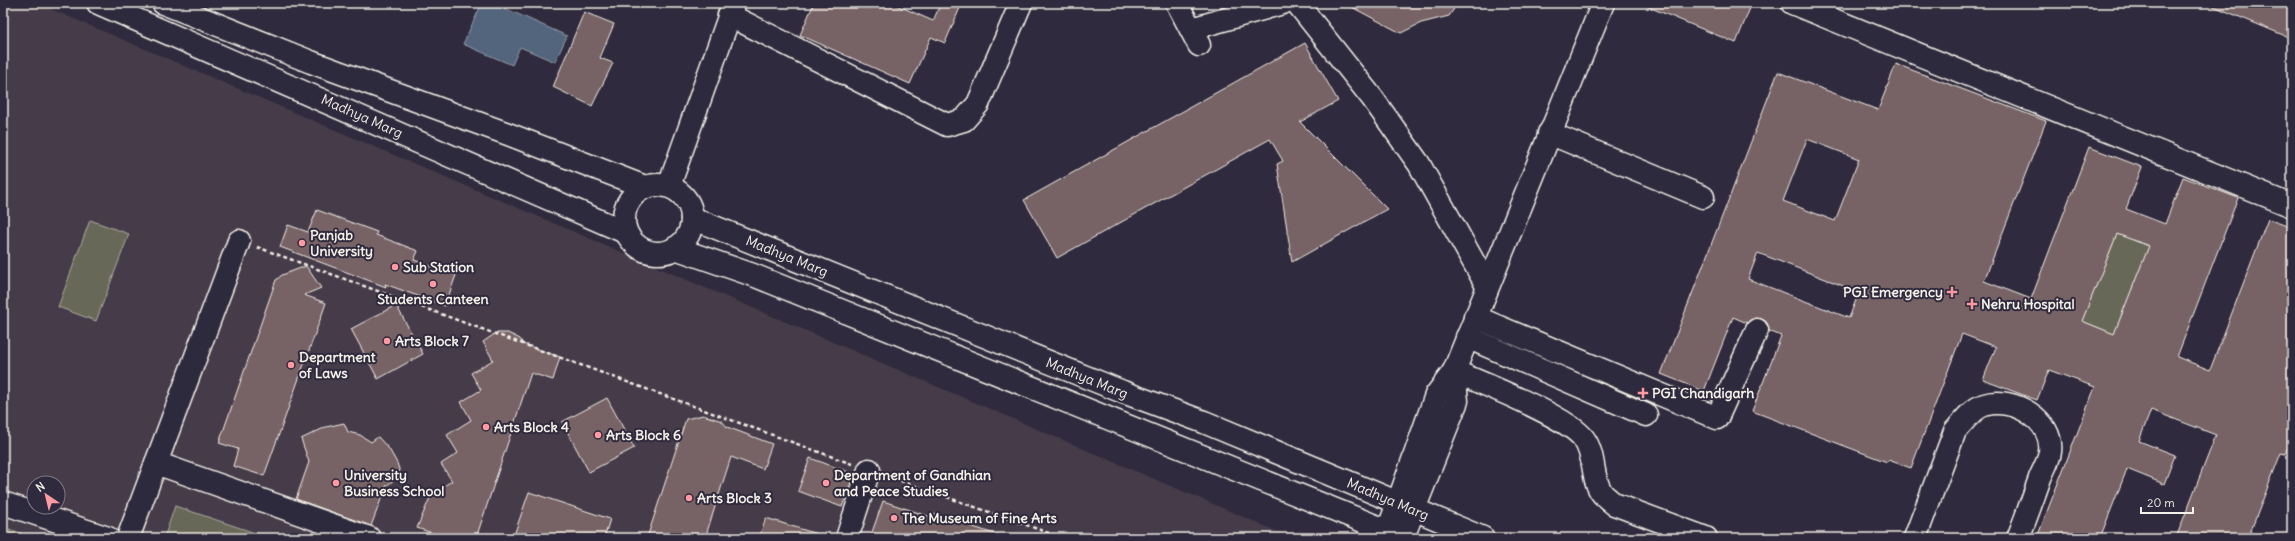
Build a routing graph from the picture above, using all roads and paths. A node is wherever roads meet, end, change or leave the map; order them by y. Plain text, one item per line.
1 (98, 3) edge
2 (163, 3) edge
3 (1021, 3) edge
4 (1177, 3) edge
5 (1283, 3) edge
6 (1297, 3) edge
7 (1603, 3) edge
8 (1792, 3) edge
9 (731, 9) edge
10 (1550, 133) junction
11 (669, 186) junction
12 (645, 187) junction
13 (1703, 197) dead end
14 (2292, 206) edge
15 (692, 218) junction
16 (625, 232) junction
17 (239, 241) joint
18 (675, 248) junction
19 (1487, 286) junction
20 (1475, 317) junction
21 (1757, 330) dead end
22 (1467, 337) junction
23 (1454, 371) junction
24 (1646, 415) dead end
25 (156, 463) junction
26 (869, 470) junction
27 (3, 502) edge
28 (1407, 506) junction
29 (1399, 535) edge
30 (108, 538) edge
31 (128, 538) edge
32 (369, 538) edge
33 (847, 538) edge
34 (1064, 538) edge
35 (1482, 538) edge
36 (1706, 538) edge
37 (1915, 538) edge
38 (2018, 538) edge

1 - 16 main road, Madhya Marg
2 - 12 main road
3 - 9 main road
4 - 5 main road
6 - 19 main road
7 - 10 main road
8 - 14 main road
9 - 11 main road
10 - 13 main road
10 - 19 main road
11 - 12 main road
11 - 15 main road
12 - 16 main road
15 - 18 main road
15 - 28 main road, Madhya Marg
16 - 18 main road
17 - 25 main road
17 - 26 path
18 - 29 main road, Madhya Marg
19 - 20 main road
20 - 21 main road
20 - 22 main road
22 - 23 main road
22 - 24 main road
23 - 28 main road
23 - 36 main road
25 - 31 main road
25 - 32 main road
26 - 33 main road
26 - 34 path
27 - 30 main road
28 - 29 main road
28 - 35 main road, Madhya Marg
37 - 38 main road

